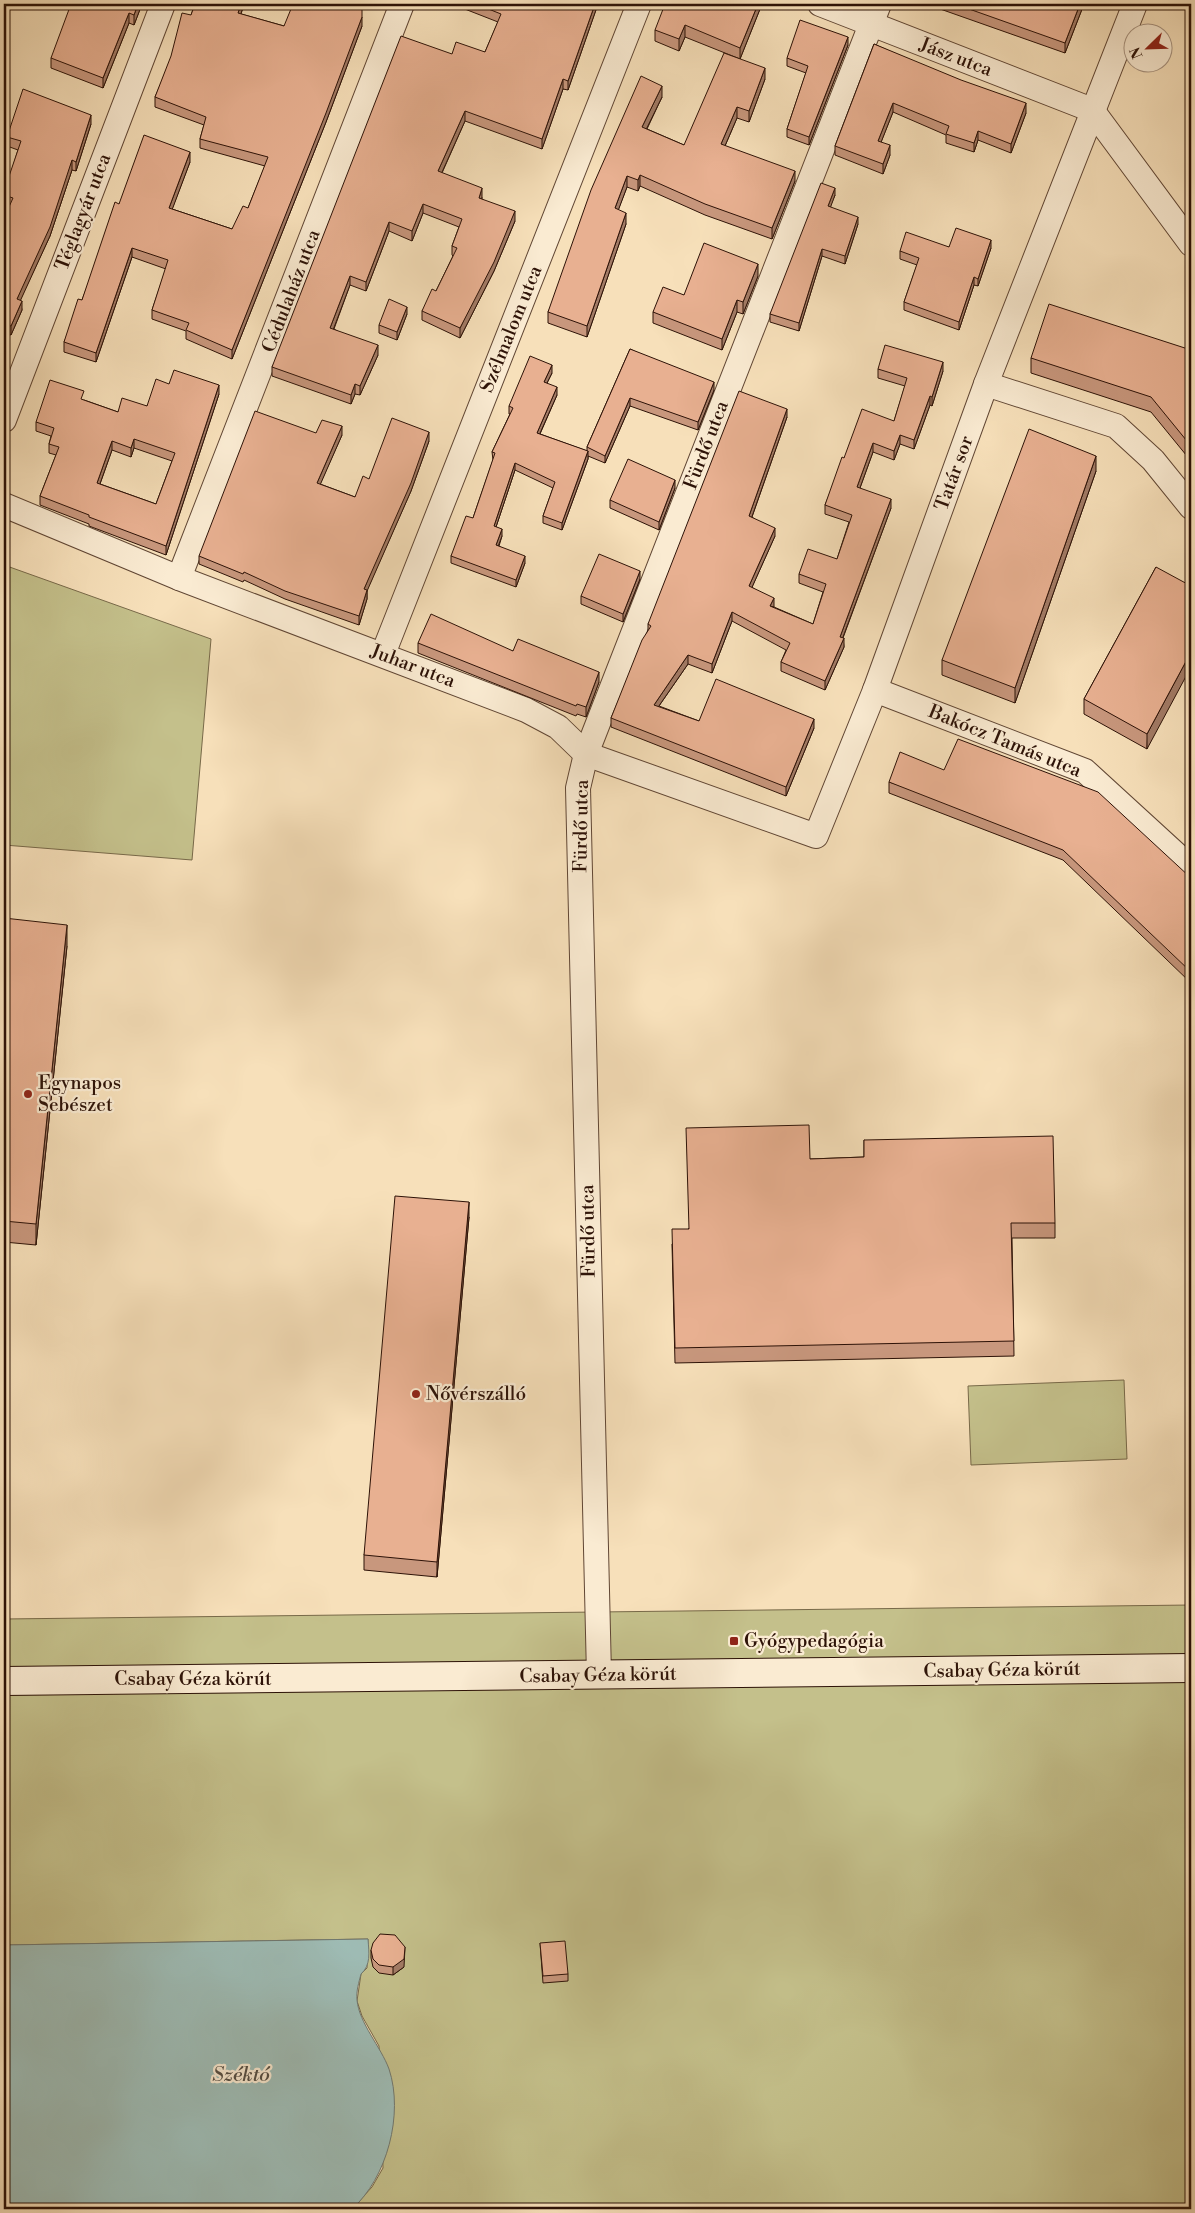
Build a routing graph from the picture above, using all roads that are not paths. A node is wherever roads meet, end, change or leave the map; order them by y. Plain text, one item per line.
1 (163, 4) edge
2 (402, 4) edge
3 (639, 4) edge
4 (820, 4) edge
5 (1135, 4) edge
6 (875, 14) edge
7 (1092, 110) junction
8 (1191, 244) edge
9 (986, 384) junction
10 (4, 420) edge
11 (4, 505) edge
12 (1191, 508) edge
13 (179, 578) junction
14 (383, 654) junction
15 (875, 690) junction
16 (586, 754) junction
17 (816, 836) joint
18 (1191, 868) edge
19 (1191, 1668) edge
20 (599, 1675) junction
21 (4, 1681) edge

1 - 10 street, Téglagyár utca
2 - 13 street, Cédulaház utca
3 - 14 street, Szélmalom utca
4 - 6 street, Jász utca
5 - 7 street, Tatár sor
6 - 7 street, Jász utca
6 - 16 street, Fürdő utca
7 - 8 street
7 - 9 street, Tatár sor
9 - 12 street
9 - 15 street, Tatár sor
11 - 13 street, Juhar utca
13 - 14 street, Juhar utca
14 - 16 street, Juhar utca
15 - 17 street, Tatár sor
15 - 18 street, Bakócz Tamás utca
16 - 17 street, Juhar utca
16 - 20 street, Fürdő utca
19 - 20 street, Csabay Géza körút
20 - 21 street, Csabay Géza körút

